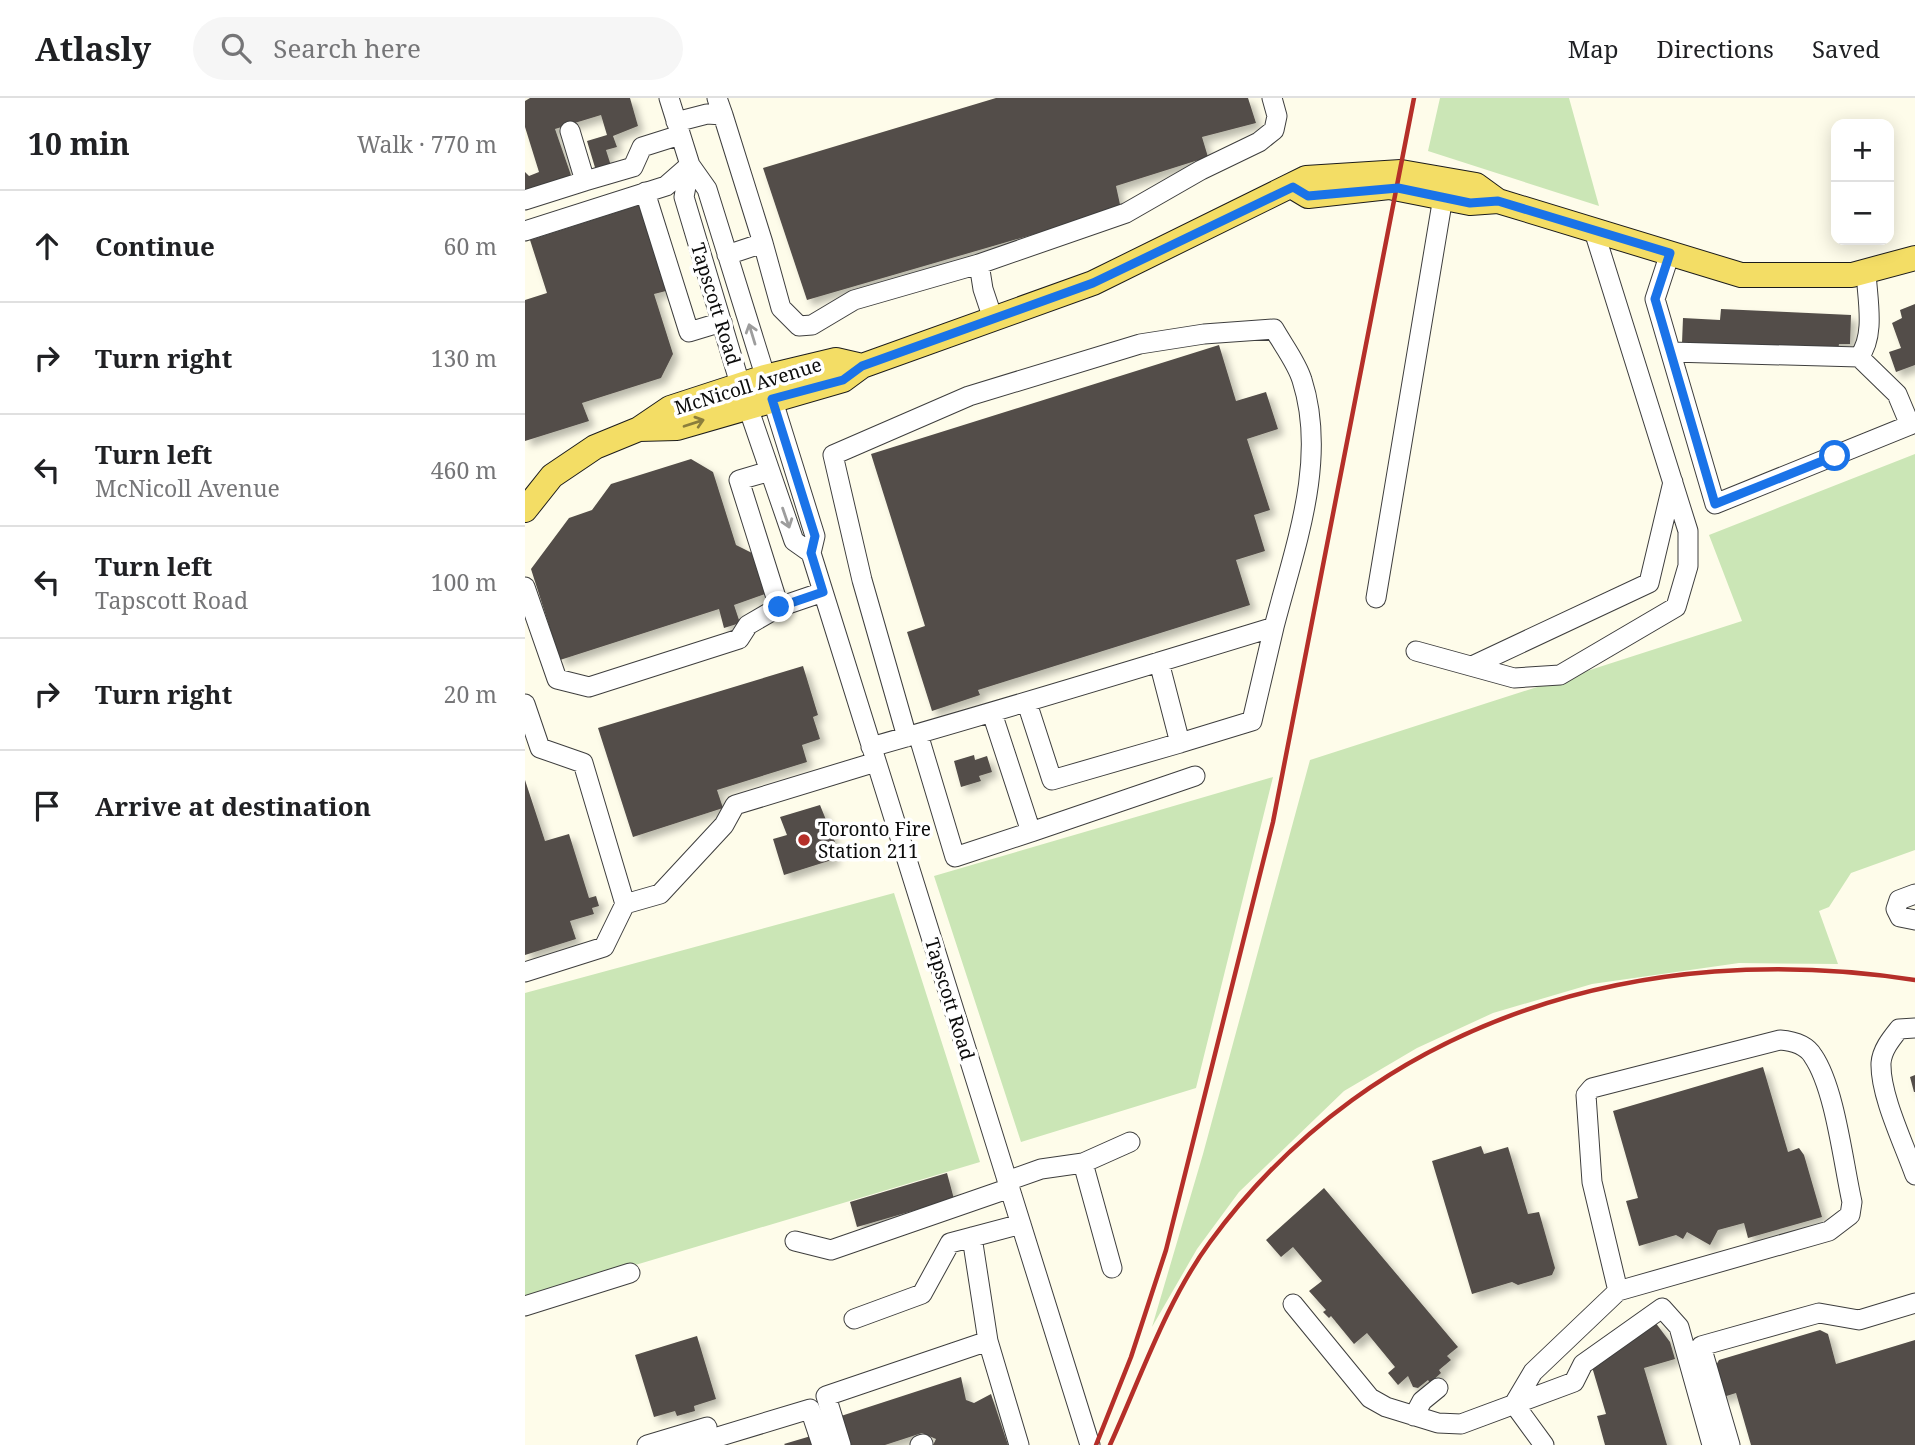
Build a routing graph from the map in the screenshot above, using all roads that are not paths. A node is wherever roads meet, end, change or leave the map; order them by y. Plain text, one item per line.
1 (669, 98) edge
2 (1272, 98) edge
3 (720, 107) edge
4 (678, 128) junction
5 (570, 131) dead end
6 (690, 165) junction
7 (585, 181) junction
8 (1293, 187) junction
9 (645, 192) junction
10 (1443, 197) junction
11 (525, 200) edge
12 (1498, 201) junction
13 (525, 231) edge
14 (1594, 231) junction
15 (763, 243) junction
16 (1670, 253) junction
17 (727, 255) junction
18 (1915, 258) edge
19 (979, 264) junction
20 (1866, 271) junction
21 (993, 319) junction
22 (722, 322) junction
23 (1671, 352) junction
24 (1859, 357) junction
25 (769, 388) junction
26 (744, 395) junction
27 (1913, 424) edge
28 (770, 471) junction
29 (1673, 479) junction
30 (528, 499) edge
31 (811, 553) junction
32 (525, 587) edge
33 (823, 592) junction
34 (1376, 598) dead end
35 (779, 607) junction
36 (1274, 627) junction
37 (1416, 651) dead end
38 (1159, 662) junction
39 (1472, 666) junction
40 (1027, 703) junction
41 (525, 704) edge
42 (992, 713) junction
43 (913, 735) junction
44 (1180, 743) junction
45 (873, 754) junction
46 (1195, 776) dead end
47 (1031, 832) junction
48 (1915, 894) edge
49 (625, 904) junction
50 (1915, 920) edge
51 (525, 972) edge
52 (1915, 1028) edge
53 (1130, 1142) dead end
54 (1083, 1163) junction
55 (1915, 1175) edge
56 (1008, 1184) junction
57 (1021, 1224) junction
58 (972, 1237) junction
59 (795, 1241) dead end
60 (1112, 1268) dead end
61 (630, 1273) dead end
62 (1618, 1291) junction
63 (1915, 1303) edge
64 (1293, 1304) dead end
65 (525, 1306) edge
66 (854, 1319) dead end
67 (988, 1341) junction
68 (1438, 1388) dead end
69 (1514, 1404) junction
70 (1414, 1416) junction
71 (716, 1424) dead end
72 (1543, 1444) edge
73 (647, 1445) edge
74 (691, 1445) edge
75 (822, 1445) edge
76 (841, 1445) edge
77 (1019, 1445) edge
78 (1090, 1445) edge
79 (1712, 1445) edge
80 (1730, 1445) edge

1 - 4 street, Tapscott Road
2 - 19 street
3 - 4 street
3 - 15 street
4 - 6 street, Tapscott Road
4 - 7 street
5 - 7 street
6 - 9 street
6 - 17 street, Tapscott Road
6 - 22 street, Tapscott Road
7 - 11 street
8 - 10 main road, McNicoll Avenue
8 - 12 main road, McNicoll Avenue
8 - 21 main road, McNicoll Avenue
9 - 13 street
9 - 22 street
10 - 12 main road, McNicoll Avenue
10 - 34 street
12 - 14 main road, McNicoll Avenue
14 - 16 main road, McNicoll Avenue
14 - 29 street
15 - 17 street
15 - 19 street
16 - 20 main road, McNicoll Avenue
16 - 23 street
25 -> 17 street, Tapscott Road
18 - 20 main road, McNicoll Avenue
19 - 21 street
20 - 24 street
21 - 25 main road, McNicoll Avenue
22 - 26 street, Tapscott Road
23 - 24 street
23 - 27 street
24 - 27 street
25 - 26 main road, McNicoll Avenue
25 - 31 street, Tapscott Road
26 - 28 street, Tapscott Road
26 - 30 main road, McNicoll Avenue
28 -> 31 street, Tapscott Road
28 - 35 street
29 - 39 street
29 - 39 street
31 - 33 street, Tapscott Road
32 - 35 street
33 - 35 street
33 - 45 street, Tapscott Road
36 - 38 street
36 - 43 street
36 - 44 street
37 - 39 street
38 - 40 street
38 - 44 street
40 - 42 street
40 - 44 street
41 - 49 street
42 - 43 street
42 - 47 street
43 - 45 street
43 - 47 street
45 - 49 street
45 - 56 street, Tapscott Road
46 - 47 street
48 - 50 street
49 - 51 street
52 - 55 street
53 - 54 street
54 - 56 street
54 - 60 street
56 - 57 street, Tapscott Road
56 - 59 street
57 - 58 street
57 - 78 street, Tapscott Road
58 - 66 street
58 - 67 street
61 - 65 street
62 - 62 street
62 - 69 street
63 - 80 street
64 - 70 street
67 - 76 street
67 - 77 street
68 - 70 street
69 - 70 street
69 - 72 street
69 - 79 street
71 - 73 street
74 - 75 street

